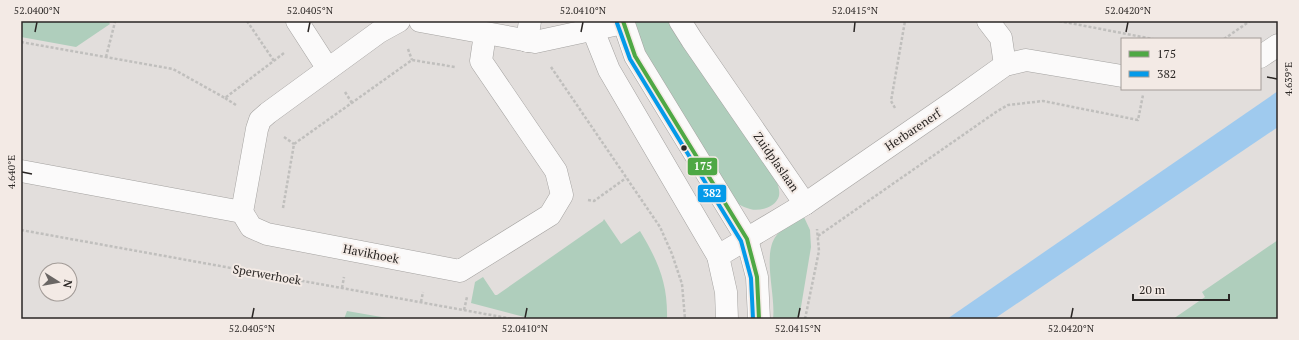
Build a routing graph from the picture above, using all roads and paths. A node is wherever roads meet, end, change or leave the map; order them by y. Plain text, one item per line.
1 (114, 21) edge
2 (246, 21) edge
3 (399, 21) edge
4 (420, 21) edge
5 (680, 21) edge
6 (906, 21) edge
7 (988, 21) edge
8 (1059, 21) edge
9 (1250, 21) edge
10 (623, 22) edge
11 (593, 25) edge
12 (302, 28) edge
13 (485, 34) junction
14 (530, 35) edge
15 (1148, 38) edge
16 (1225, 38) edge
17 (21, 42) edge
18 (1278, 45) edge
19 (1261, 56) edge
20 (106, 57) junction
21 (274, 61) junction
22 (481, 61) junction
23 (1005, 65) junction
24 (328, 69) junction
25 (1121, 76) edge
26 (1144, 90) edge
27 (910, 132) junction
28 (21, 171) edge
29 (626, 178) junction
30 (562, 195) junction
31 (805, 204) junction
32 (242, 212) junction
33 (21, 230) edge
34 (278, 236) junction
35 (818, 236) junction
36 (747, 239) junction
37 (718, 256) junction
38 (513, 319) edge
39 (685, 319) edge
40 (727, 319) edge
41 (759, 319) edge
42 (805, 319) edge

1 - 20 path
2 - 21 path
3 - 24 street
4 - 13 street
5 - 31 street, Zuidplaslaan
6 - 27 path
7 - 23 street
8 - 15 path
9 - 16 path
10 - 11 street
10 - 36 street
11 - 14 street
11 - 37 street
12 - 21 path
12 - 24 street
13 - 14 street
13 - 22 street
14 - 29 path
17 - 20 path
18 - 19 street
20 - 21 path
22 - 30 street
22 - 34 path
23 - 25 street, Herbarenerf
23 - 27 street, Herbarenerf
24 - 32 street
26 - 35 path
27 - 31 street, Herbarenerf
28 - 32 street
29 - 30 path
29 - 39 path
30 - 34 street, Havikhoek
31 - 35 path, Zuidplaslaan
31 - 36 street, Herbarenerf
32 - 34 street, Havikhoek
33 - 38 path, Sperwerhoek
35 - 42 path, Zuidplaslaan
36 - 37 street, Herbarenerf
36 - 41 street
37 - 40 street

